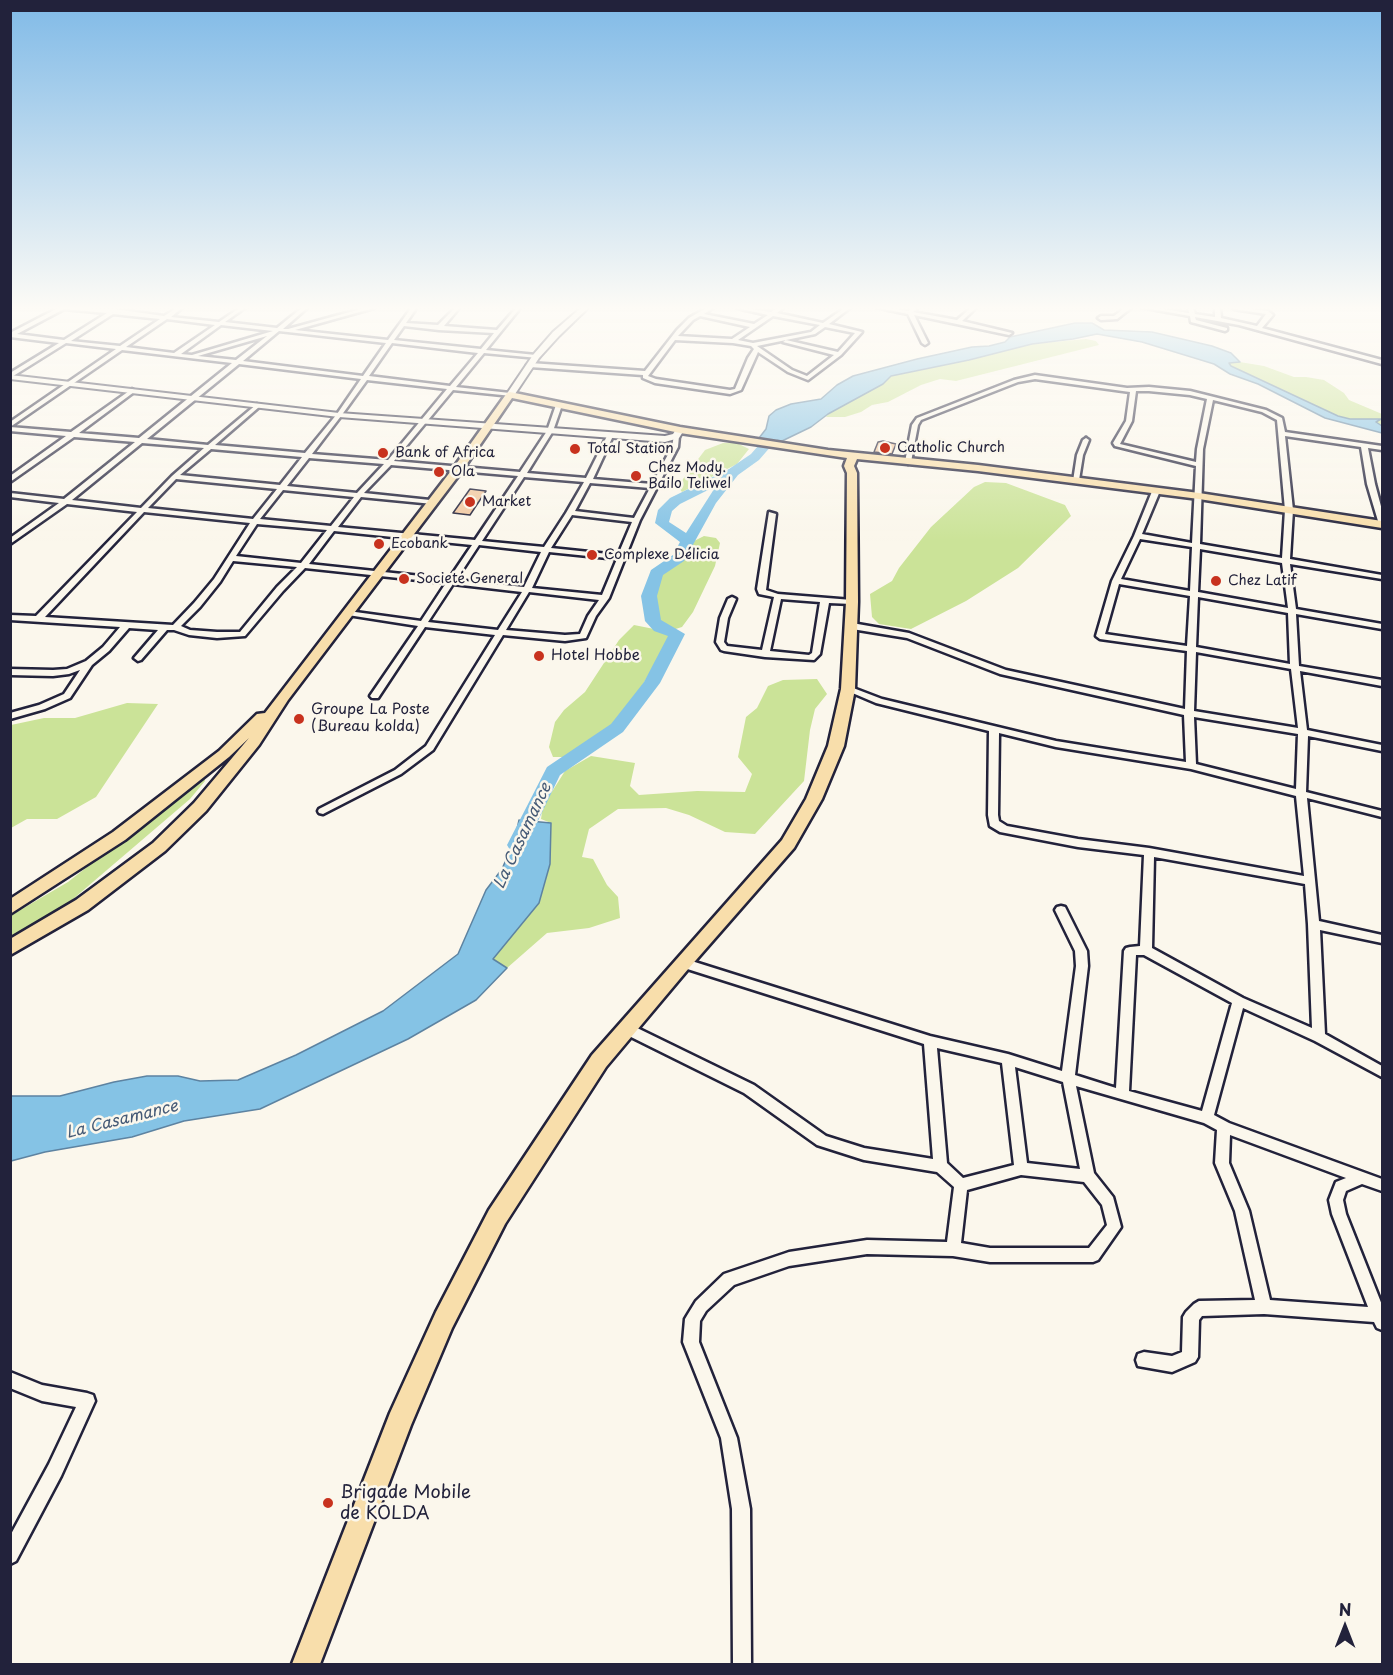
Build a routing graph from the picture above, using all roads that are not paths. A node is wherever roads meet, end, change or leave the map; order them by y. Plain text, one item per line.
1 (65, 385) edge
2 (85, 385) edge
3 (209, 385) edge
4 (359, 385) edge
5 (433, 385) edge
6 (517, 385) edge
7 (683, 385) edge
8 (740, 385) edge
9 (1005, 385) edge
10 (1102, 385) edge
11 (451, 387) junction
12 (1133, 390) junction
13 (132, 391) junction
14 (510, 395) junction
15 (193, 398) junction
16 (1210, 398) junction
17 (257, 405) junction
18 (560, 405) junction
19 (339, 415) junction
20 (424, 422) junction
21 (487, 426) junction
22 (10, 427) edge
23 (549, 431) junction
24 (678, 433) junction
25 (1282, 434) junction
26 (70, 435) junction
27 (610, 436) junction
28 (1086, 440) dead end
29 (140, 441) junction
30 (1364, 446) junction
31 (210, 447) junction
32 (1383, 448) edge
33 (305, 455) junction
34 (908, 462) junction
35 (389, 463) junction
36 (854, 463) junction
37 (1200, 465) junction
38 (458, 469) junction
39 (522, 475) junction
40 (174, 477) junction
41 (10, 480) edge
42 (587, 480) junction
43 (1075, 480) junction
44 (653, 486) junction
45 (282, 487) junction
46 (1156, 491) junction
47 (360, 494) junction
48 (10, 495) edge
49 (1199, 496) junction
50 (66, 501) junction
51 (430, 502) junction
52 (141, 510) junction
53 (1289, 510) junction
54 (570, 513) junction
55 (772, 514) dead end
56 (636, 520) junction
57 (255, 521) junction
58 (1383, 523) edge
59 (332, 529) junction
60 (406, 535) junction
61 (1138, 536) junction
62 (10, 542) edge
63 (479, 543) junction
64 (1197, 547) junction
65 (546, 549) junction
66 (620, 557) junction
67 (231, 558) junction
68 (1286, 561) junction
69 (303, 566) junction
70 (378, 574) junction
71 (1383, 577) edge
72 (1116, 580) junction
73 (454, 581) junction
74 (528, 588) junction
75 (1196, 595) junction
76 (778, 596) junction
77 (605, 598) junction
78 (732, 599) dead end
79 (825, 599) junction
80 (852, 602) junction
81 (1292, 610) junction
82 (348, 613) junction
83 (10, 617) edge
84 (39, 618) junction
85 (423, 624) junction
86 (126, 626) junction
87 (852, 626) junction
88 (1383, 626) edge
89 (175, 627) junction
90 (164, 628) junction
91 (501, 632) junction
92 (1192, 649) junction
93 (765, 654) junction
94 (138, 658) dead end
95 (89, 663) junction
96 (1295, 668) junction
97 (10, 672) edge
98 (1383, 683) edge
99 (848, 689) junction
100 (375, 696) dead end
101 (282, 698) junction
102 (1189, 713) junction
103 (10, 716) edge
104 (994, 729) junction
105 (1303, 732) junction
106 (1383, 748) edge
107 (1191, 766) junction
108 (1301, 794) junction
109 (323, 811) dead end
110 (1383, 814) edge
111 (1149, 852) junction
112 (1309, 881) junction
113 (10, 908) edge
114 (1061, 910) dead end
115 (1314, 924) junction
116 (1383, 939) edge
117 (10, 948) edge
118 (1146, 950) junction
119 (682, 963) junction
120 (1239, 1001) junction
121 (627, 1029) junction
122 (1319, 1037) junction
123 (930, 1041) junction
124 (1008, 1059) junction
125 (1383, 1072) edge
126 (1068, 1077) junction
127 (1122, 1095) junction
128 (1207, 1118) junction
129 (1224, 1127) junction
130 (940, 1166) junction
131 (1021, 1169) junction
132 (1088, 1176) junction
133 (1360, 1178) junction
134 (961, 1185) junction
135 (1383, 1185) edge
136 (953, 1249) junction
137 (1264, 1307) junction
138 (1381, 1319) edge
139 (1144, 1360) dead end
140 (10, 1380) edge
141 (10, 1555) edge
142 (306, 1665) edge
143 (742, 1665) edge

1 - 22 street
2 - 13 main road
3 - 15 street
4 - 19 street
5 - 11 street
6 - 14 main road
7 - 8 street
9 - 34 street
10 - 12 street
11 - 14 street
11 - 20 street
12 - 16 street
12 - 37 street
13 - 15 main road
13 - 26 street
14 - 18 main road
14 - 21 main road
15 - 17 main road
15 - 29 street
16 - 25 street
16 - 37 street
17 - 19 main road
17 - 31 street
18 - 23 street
18 - 24 main road
19 - 20 main road
19 - 33 street
20 - 21 main road
20 - 35 street
21 - 23 main road
21 - 38 main road
22 - 26 street
23 - 27 main road
23 - 39 street
24 - 27 main road
24 - 36 main road
24 - 44 street
25 - 30 street
25 - 53 street
26 - 29 street
26 - 41 street
27 - 42 street
28 - 43 street
29 - 31 street
29 - 50 street
30 - 32 street
30 - 58 street
31 - 33 street
31 - 40 street
33 - 35 street
33 - 45 street
34 - 36 main road
34 - 43 main road
35 - 38 street
35 - 47 street
36 - 80 main road
37 - 49 street
38 - 39 street
38 - 51 main road
39 - 42 street
39 - 63 street
40 - 45 street
40 - 52 street
42 - 44 street
42 - 54 street
43 - 46 main road
44 - 56 street
45 - 47 street
45 - 57 street
46 - 49 main road
46 - 61 street
47 - 51 street
47 - 59 street
48 - 50 street
49 - 53 main road
49 - 64 street
50 - 52 street
50 - 62 street
51 - 60 main road
52 - 57 street
52 - 84 street
53 - 58 main road
53 - 68 street
54 - 56 street
54 - 65 street
55 - 76 street
56 - 66 street
57 - 59 street
57 - 67 street
59 - 60 street
59 - 69 street
60 - 63 street
60 - 70 main road
61 - 64 street
61 - 72 street
63 - 65 street
63 - 73 street
64 - 68 street
64 - 75 street
65 - 66 street
65 - 74 street
66 - 77 street
67 - 69 street
67 - 89 street
68 - 71 street
68 - 81 street
69 - 70 street
69 - 89 street
70 - 73 street
70 - 82 main road
72 - 75 street
72 - 92 street
73 - 74 street
73 - 85 street
74 - 77 street
74 - 91 street
75 - 81 street
75 - 92 street
76 - 79 street
76 - 93 street
77 - 91 street
78 - 93 street
79 - 80 street
79 - 93 street
80 - 87 main road
81 - 88 street
81 - 96 street
82 - 85 street
82 - 101 main road
83 - 84 street
84 - 86 street
85 - 91 street
85 - 100 street
86 - 90 street
86 - 95 street
87 - 99 main road
87 - 102 street
89 - 90 street
90 - 94 street
91 - 109 street
92 - 96 street
92 - 102 street
95 - 97 street
95 - 103 street
96 - 98 street
96 - 105 street
99 - 104 street
99 - 119 main road
101 - 113 main road
101 - 117 main road
102 - 105 street
102 - 107 street
104 - 107 street
104 - 111 street
105 - 106 street
105 - 108 street
107 - 108 street
108 - 110 street
108 - 112 street
111 - 112 street
111 - 118 street
112 - 115 street
114 - 126 street
115 - 116 street
115 - 122 street
118 - 120 street
118 - 127 street
119 - 121 main road
119 - 123 street
120 - 122 street
120 - 128 street
121 - 130 street
121 - 142 main road
122 - 125 street
123 - 124 street
123 - 130 street
124 - 126 street
124 - 131 street
126 - 127 street
126 - 132 street
127 - 128 street
128 - 129 street
129 - 133 street
129 - 137 street
130 - 134 street
131 - 132 street
131 - 134 street
132 - 136 street
133 - 135 street
133 - 138 street
134 - 136 street
136 - 143 street
137 - 138 street
137 - 139 street
140 - 141 street

